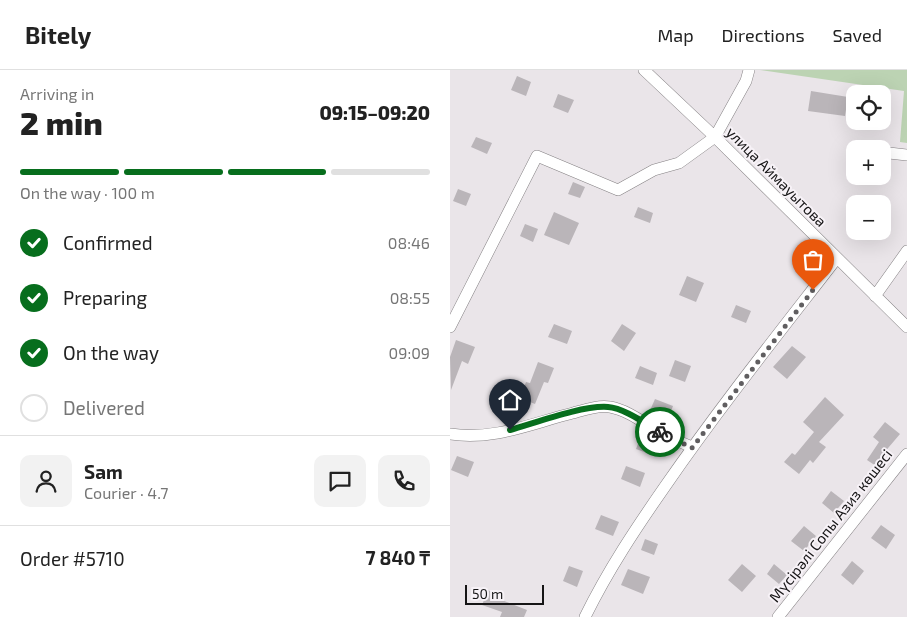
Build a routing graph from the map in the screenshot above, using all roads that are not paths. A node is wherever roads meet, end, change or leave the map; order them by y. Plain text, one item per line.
1 (644, 70) edge
2 (749, 70) edge
3 (715, 137) junction
4 (891, 153) edge
5 (907, 155) edge
6 (907, 251) edge
7 (837, 258) junction
8 (875, 296) junction
9 (450, 327) edge
10 (907, 327) edge
11 (450, 434) edge
12 (692, 448) junction
13 (907, 454) edge
14 (585, 617) edge
15 (778, 617) edge

1 - 3 street, улица Аймауытова
2 - 3 street
3 - 7 street, улица Аймауытова
3 - 9 street
4 - 5 street
6 - 8 street
7 - 8 street, улица Аймауытова
7 - 12 street
8 - 10 street, улица Аймауытова
11 - 12 street
12 - 14 street
13 - 15 street, Мүсірәлі Сопы Азиз көшесі

